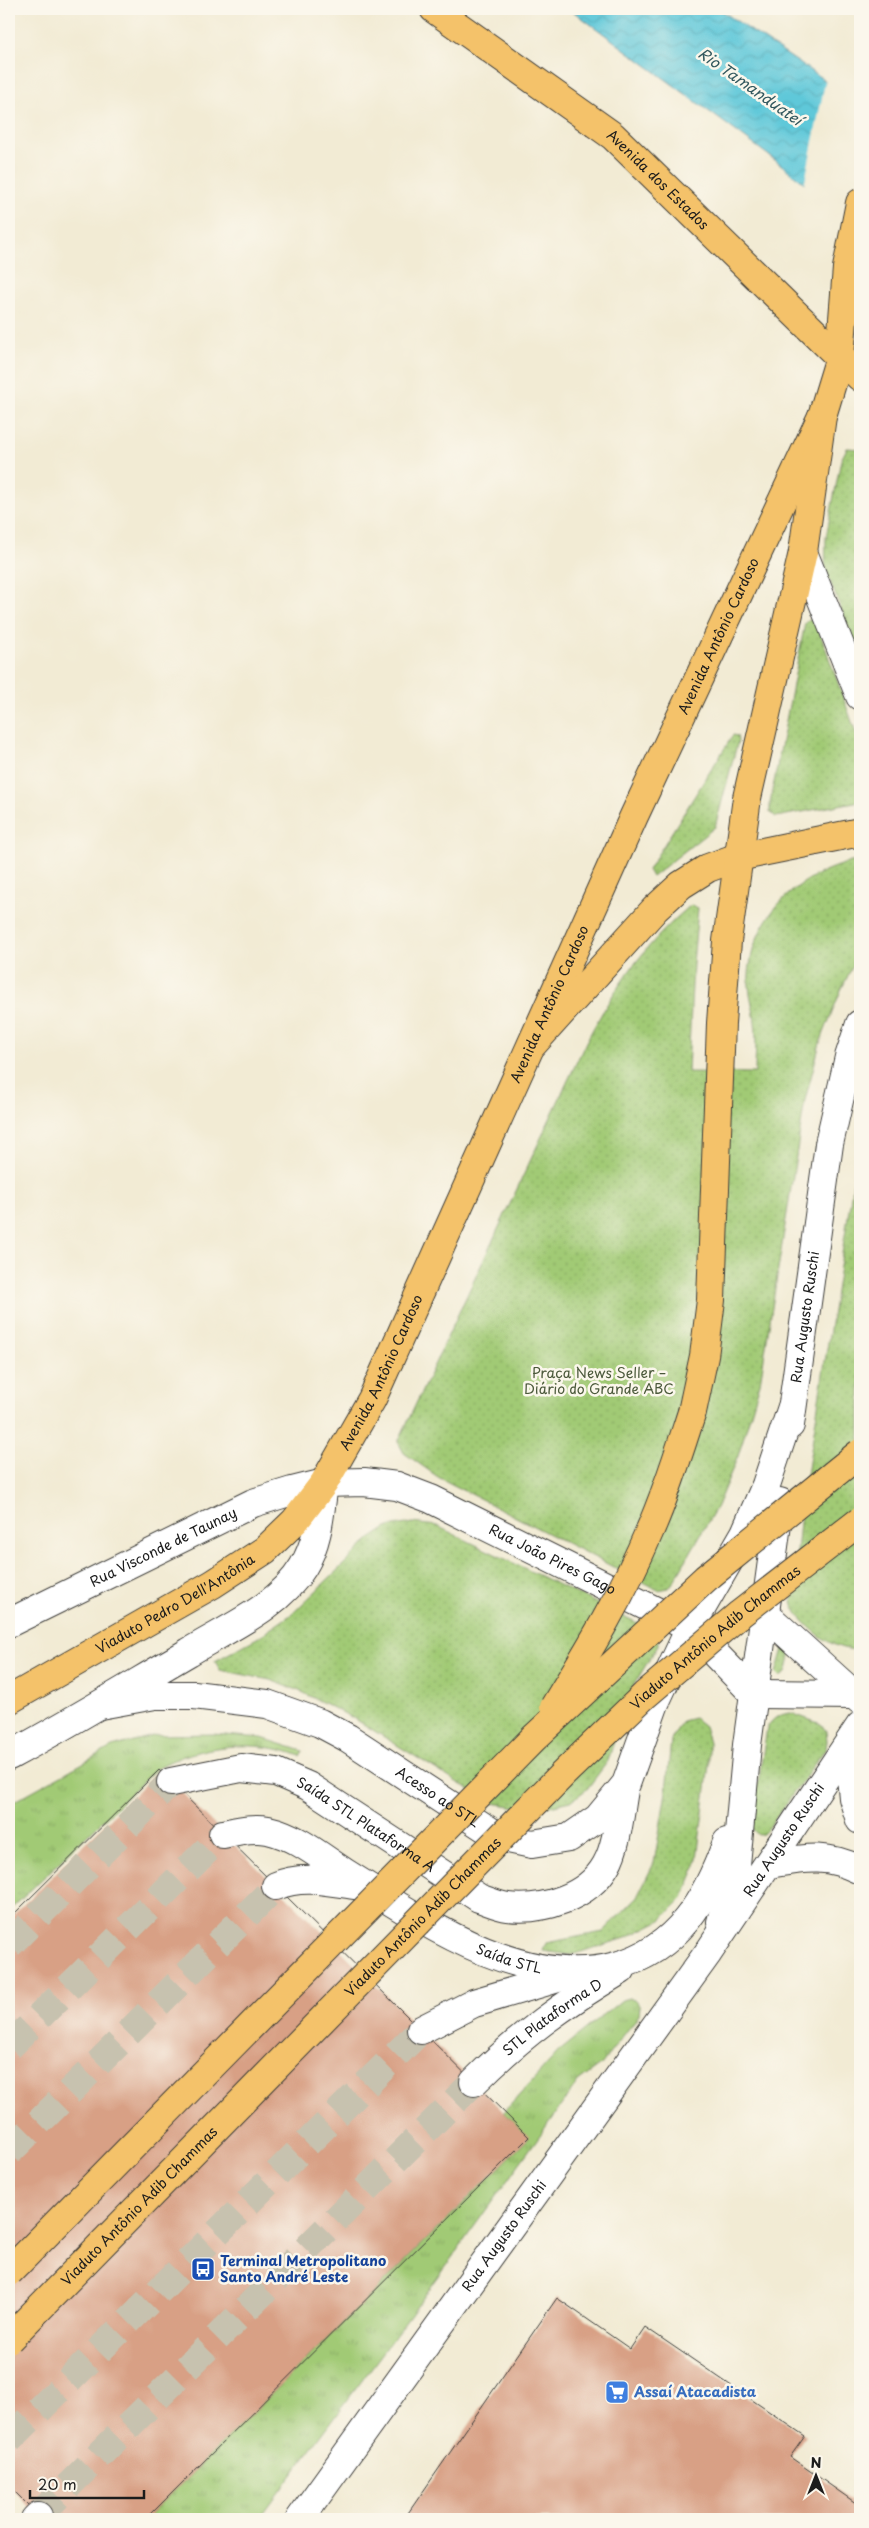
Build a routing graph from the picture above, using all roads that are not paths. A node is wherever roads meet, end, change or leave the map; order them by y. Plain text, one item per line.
1 (434, 9) edge
2 (860, 203) edge
3 (840, 357) junction
4 (860, 377) edge
5 (822, 416) junction
6 (804, 552) junction
7 (860, 696) edge
8 (860, 832) edge
9 (738, 857) junction
10 (860, 1024) edge
11 (533, 1044) junction
12 (792, 1407) junction
13 (860, 1453) edge
14 (324, 1483) junction
15 (860, 1521) edge
16 (765, 1614) junction
17 (9, 1622) edge
18 (690, 1628) junction
19 (754, 1694) junction
20 (857, 1697) edge
21 (9, 1700) edge
22 (100, 1705) junction
23 (854, 1735) edge
24 (534, 1738) junction
25 (9, 1756) edge
26 (171, 1782) tunnel mouth
27 (626, 1784) junction
28 (741, 1807) junction
29 (860, 1820) edge
30 (223, 1834) tunnel mouth
31 (768, 1864) junction
32 (860, 1870) edge
33 (276, 1886) tunnel mouth
34 (368, 1886) junction
35 (708, 1953) junction
36 (639, 1960) junction
37 (578, 1972) junction
38 (421, 2030) tunnel mouth
39 (474, 2082) tunnel mouth
40 (9, 2272) edge
41 (9, 2339) edge
42 (300, 2519) edge

1 - 3 main road, Avenida dos Estados
2 - 3 main road, Avenida Antônio Cardoso
3 - 4 main road, Avenida dos Estados
3 - 5 main road, Avenida Antônio Cardoso
5 - 6 main road
5 - 11 main road, Avenida Antônio Cardoso
6 - 7 street
6 - 9 main road
8 - 9 main road
9 - 11 main road
9 - 24 main road, bridge
10 - 12 street, Rua Augusto Ruschi
11 - 14 main road, Avenida Antônio Cardoso
12 - 16 street, Rua Augusto Ruschi
12 - 18 street, Acesso ao STL
13 - 24 main road, bridge
14 - 17 street, Rua Visconde de Taunay
14 - 18 street, Rua João Pires Gago
14 - 21 main road, Viaduto Pedro Dell'Antônia
14 - 22 street, Avenida Antônio Cardoso
15 - 41 main road, Viaduto Antônio Adib Chammas, bridge
16 - 19 street, Rua Augusto Ruschi
16 - 20 street
18 - 19 street, Rua João Pires Gago
18 - 27 street, Acesso ao STL
19 - 20 street
19 - 28 street, Rua Augusto Ruschi
22 - 25 street
22 - 27 street, Acesso ao STL
23 - 29 street
23 - 31 street, Rua Augusto Ruschi
24 - 40 main road, bridge
26 - 27 street, Saída STL Plataforma A
28 - 35 street, Rua Augusto Ruschi
28 - 36 street, Saída STL
30 - 34 street, Saída STL
31 - 32 street
31 - 35 street, Rua Augusto Ruschi
33 - 34 street
34 - 37 street, Saída STL
35 - 42 street, Rua Augusto Ruschi
36 - 37 street, Saída STL
36 - 39 street, STL Plataforma D
37 - 38 street, STL Plataforma D

